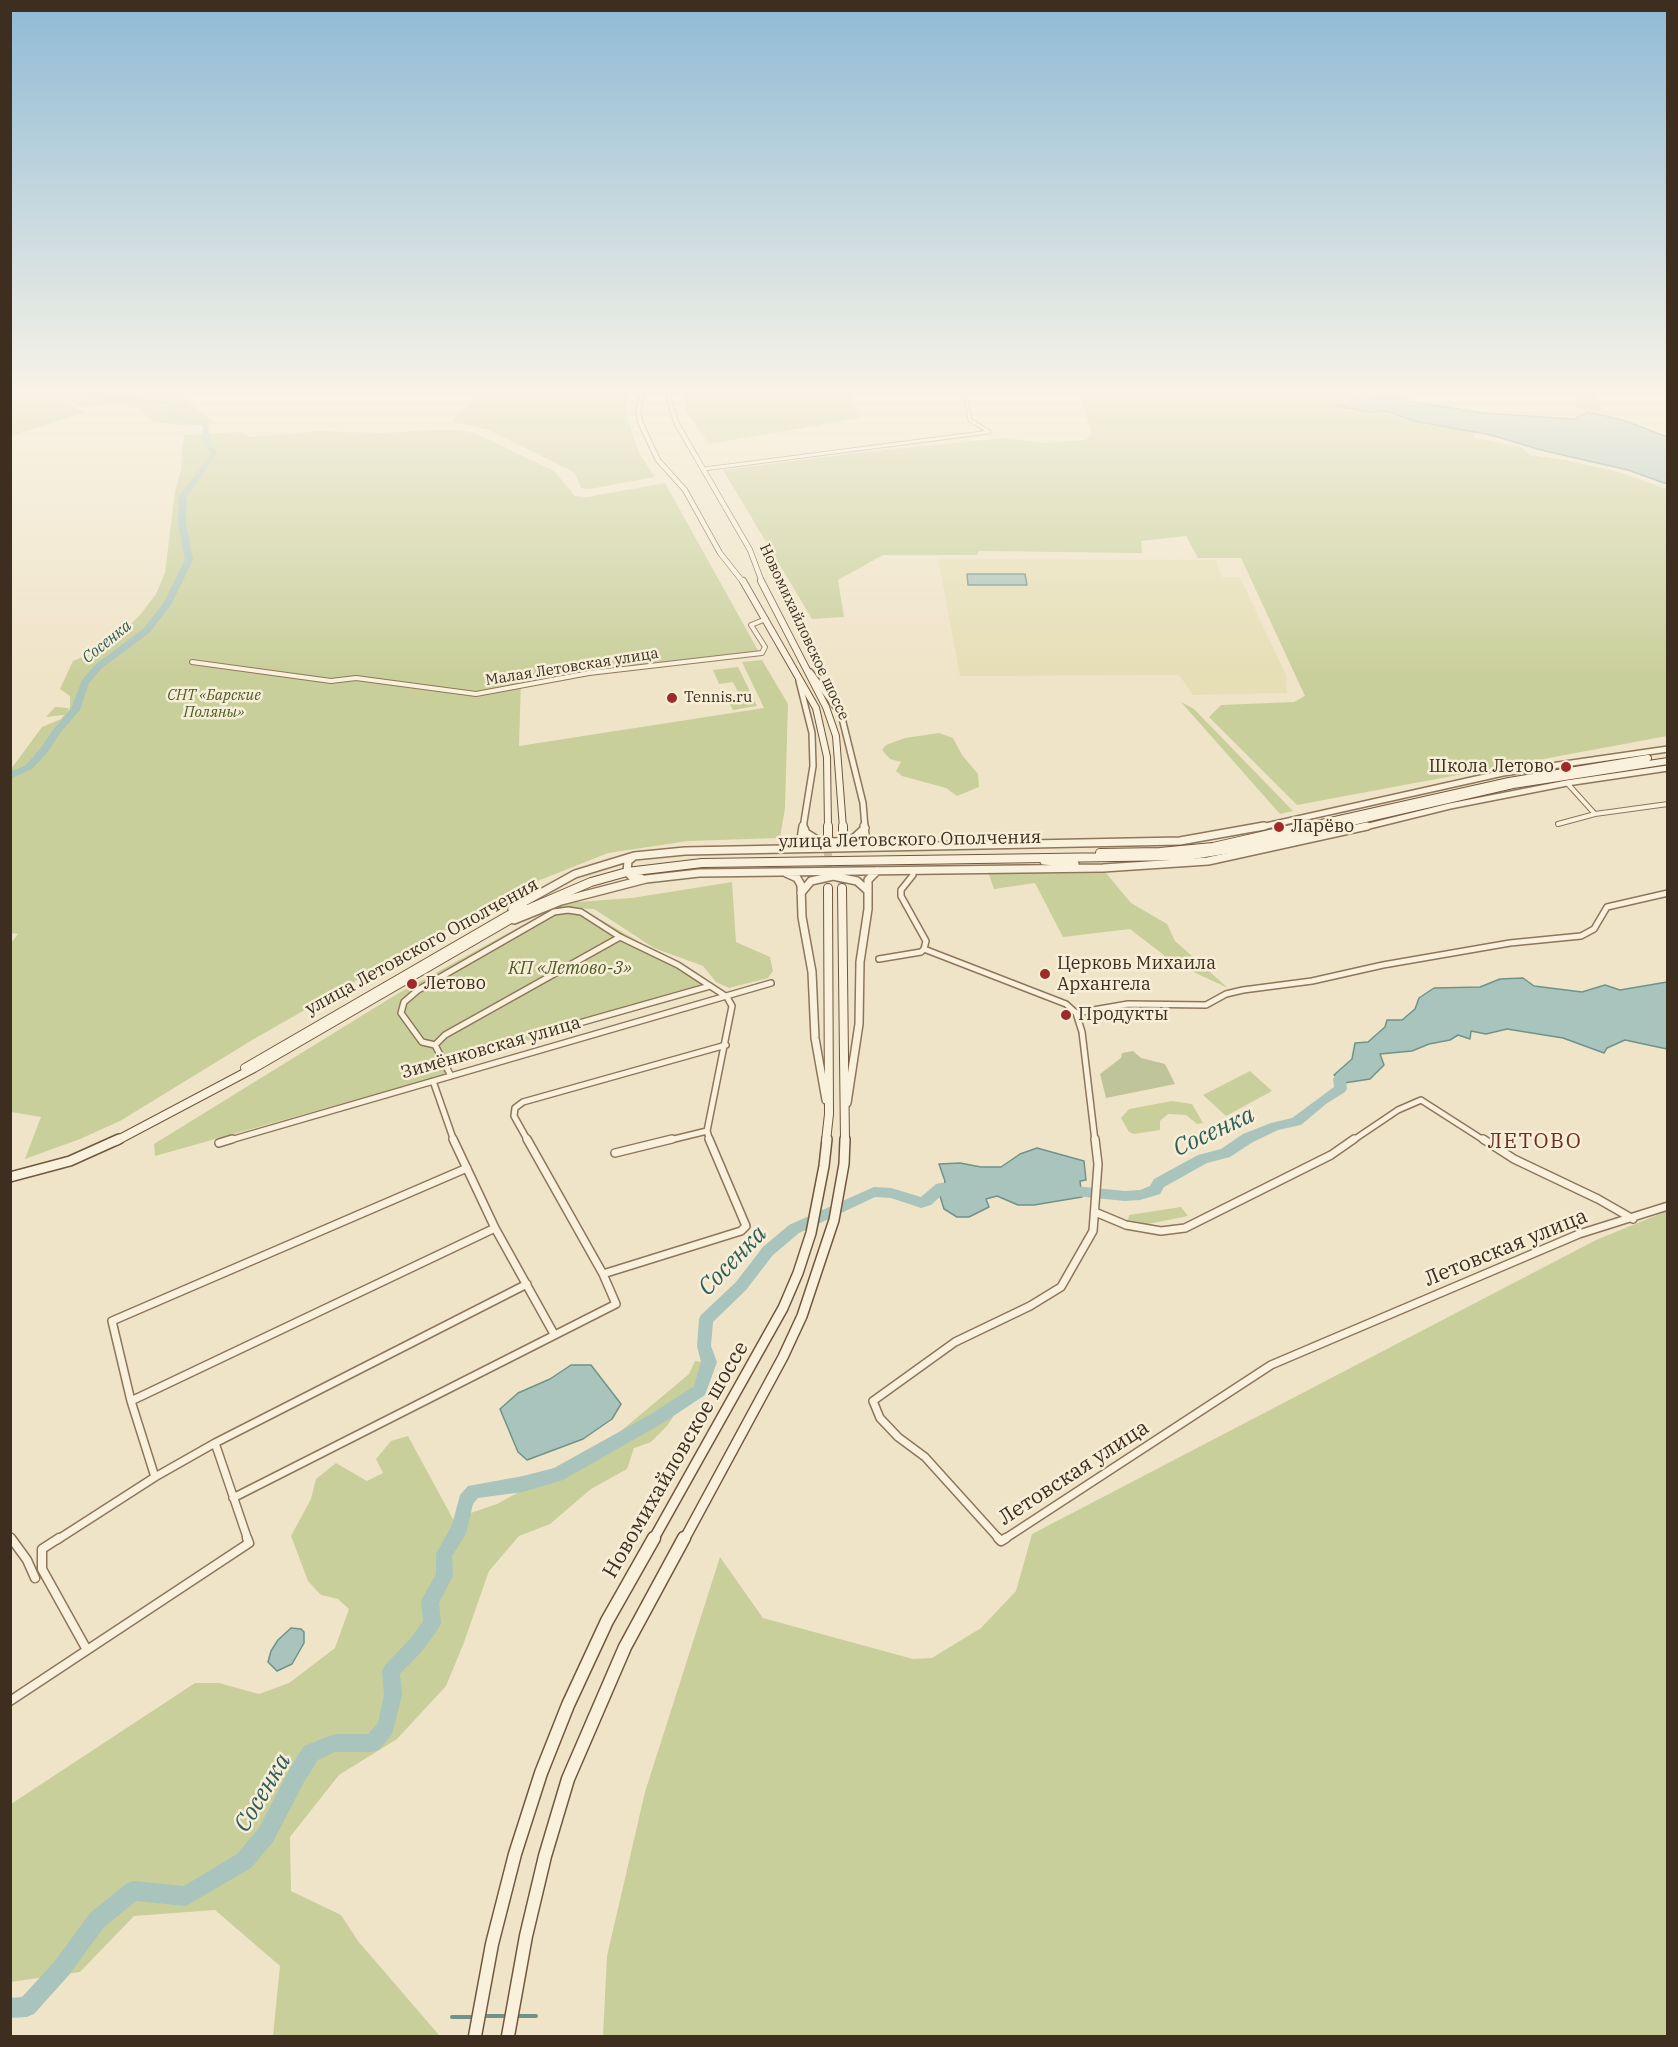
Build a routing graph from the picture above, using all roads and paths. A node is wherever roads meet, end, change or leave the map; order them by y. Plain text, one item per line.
1 (680, 485) edge
2 (713, 485) edge
3 (766, 619) junction
4 (192, 662) dead end
5 (810, 672) junction
6 (797, 673) junction
7 (1668, 748) edge
8 (1668, 756) edge
9 (1668, 761) edge
10 (1668, 768) edge
11 (1567, 783) junction
12 (1668, 804) edge
13 (1595, 814) junction
14 (1558, 824) dead end
15 (802, 826) junction
16 (865, 828) junction
17 (843, 835) tunnel mouth
18 (828, 836) tunnel mouth
19 (967, 847) junction
20 (885, 848) junction
21 (779, 850) junction
22 (634, 856) junction
23 (981, 858) junction
24 (1032, 859) junction
25 (1103, 868) junction
26 (626, 869) junction
27 (970, 869) junction
28 (882, 870) junction
29 (913, 870) junction
30 (775, 871) junction
31 (646, 879) junction
32 (828, 888) tunnel mouth
33 (842, 888) tunnel mouth
34 (867, 891) junction
35 (1668, 893) edge
36 (801, 894) junction
37 (487, 927) junction
38 (496, 929) junction
39 (620, 938) junction
40 (924, 949) junction
41 (879, 959) dead end
42 (771, 983) dead end
43 (710, 986) junction
44 (726, 998) junction
45 (1076, 1013) junction
46 (551, 1031) dead end
47 (435, 1045) junction
48 (726, 1045) junction
49 (451, 1076) junction
50 (433, 1081) junction
51 (204, 1095) junction
52 (846, 1109) junction
53 (829, 1114) junction
54 (707, 1131) junction
55 (219, 1143) dead end
56 (615, 1154) dead end
57 (467, 1168) junction
58 (10, 1177) edge
59 (1668, 1206) edge
60 (1095, 1212) junction
61 (1633, 1219) junction
62 (495, 1228) junction
63 (603, 1274) junction
64 (527, 1284) junction
65 (554, 1334) junction
66 (131, 1401) junction
67 (215, 1443) junction
68 (154, 1477) junction
69 (233, 1498) junction
70 (10, 1537) edge
71 (35, 1578) dead end
72 (87, 1650) junction
73 (10, 1701) edge
74 (475, 2037) edge
75 (508, 2037) edge

1 - 3 main road, Новомихайловское шоссе
2 - 5 main road, Новомихайловское шоссе
3 - 4 street, Малая Летовская улица
3 - 6 main road, Новомихайловское шоссе
5 - 16 street
5 - 17 main road, Новомихайловское шоссе
6 - 15 street
6 - 18 main road, Новомихайловское шоссе
7 - 19 street
8 - 23 main road, улица Летовского Ополчения
9 - 24 main road, улица Летовского Ополчения
10 - 11 street
11 - 13 street
11 - 25 street
12 - 13 street
13 - 14 street
15 - 16 street
15 - 21 street
16 - 20 street
19 - 20 street
19 - 23 street
20 - 21 street
21 - 22 street
22 - 26 street
22 - 37 street
23 - 24 main road, улица Летовского Ополчения
23 - 26 main road, улица Летовского Ополчения
23 - 27 street
24 - 25 street
25 - 27 street
26 - 31 street
26 - 37 main road, улица Летовского Ополчения
26 - 38 main road, улица Летовского Ополчения
27 - 29 street
28 - 29 street
28 - 30 street
28 - 34 street
29 - 40 street
30 - 31 street
30 - 36 street
31 - 38 street
32 - 53 main road, Новомихайловское шоссе
33 - 52 main road
34 - 36 street
34 - 52 street
35 - 45 street
36 - 53 street
37 - 51 main road, улица Летовского Ополчения
38 - 51 main road, улица Летовского Ополчения
39 - 43 street
39 - 47 street
39 - 47 street
40 - 41 street
40 - 45 street
42 - 44 street, Зимёнковская улица
43 - 44 street
43 - 46 street
44 - 48 street
44 - 49 street, Зимёнковская улица
45 - 60 street, Летовская улица
47 - 49 street
48 - 54 street
48 - 63 street
49 - 50 street, Зимёнковская улица
50 - 55 street, Зимёнковская улица
50 - 57 street
51 - 58 main road, улица Летовского Ополчения
52 - 75 main road
53 - 74 main road, Новомихайловское шоссе
54 - 56 street
54 - 63 street
57 - 62 street
57 - 66 street
59 - 61 street, Летовская улица
60 - 61 street
60 - 61 street, Летовская улица
62 - 64 street
62 - 66 street
63 - 65 street
64 - 65 street
64 - 67 street
65 - 69 street
66 - 68 street
67 - 68 street
67 - 69 street
68 - 72 street
69 - 72 street
70 - 71 street
72 - 73 street

